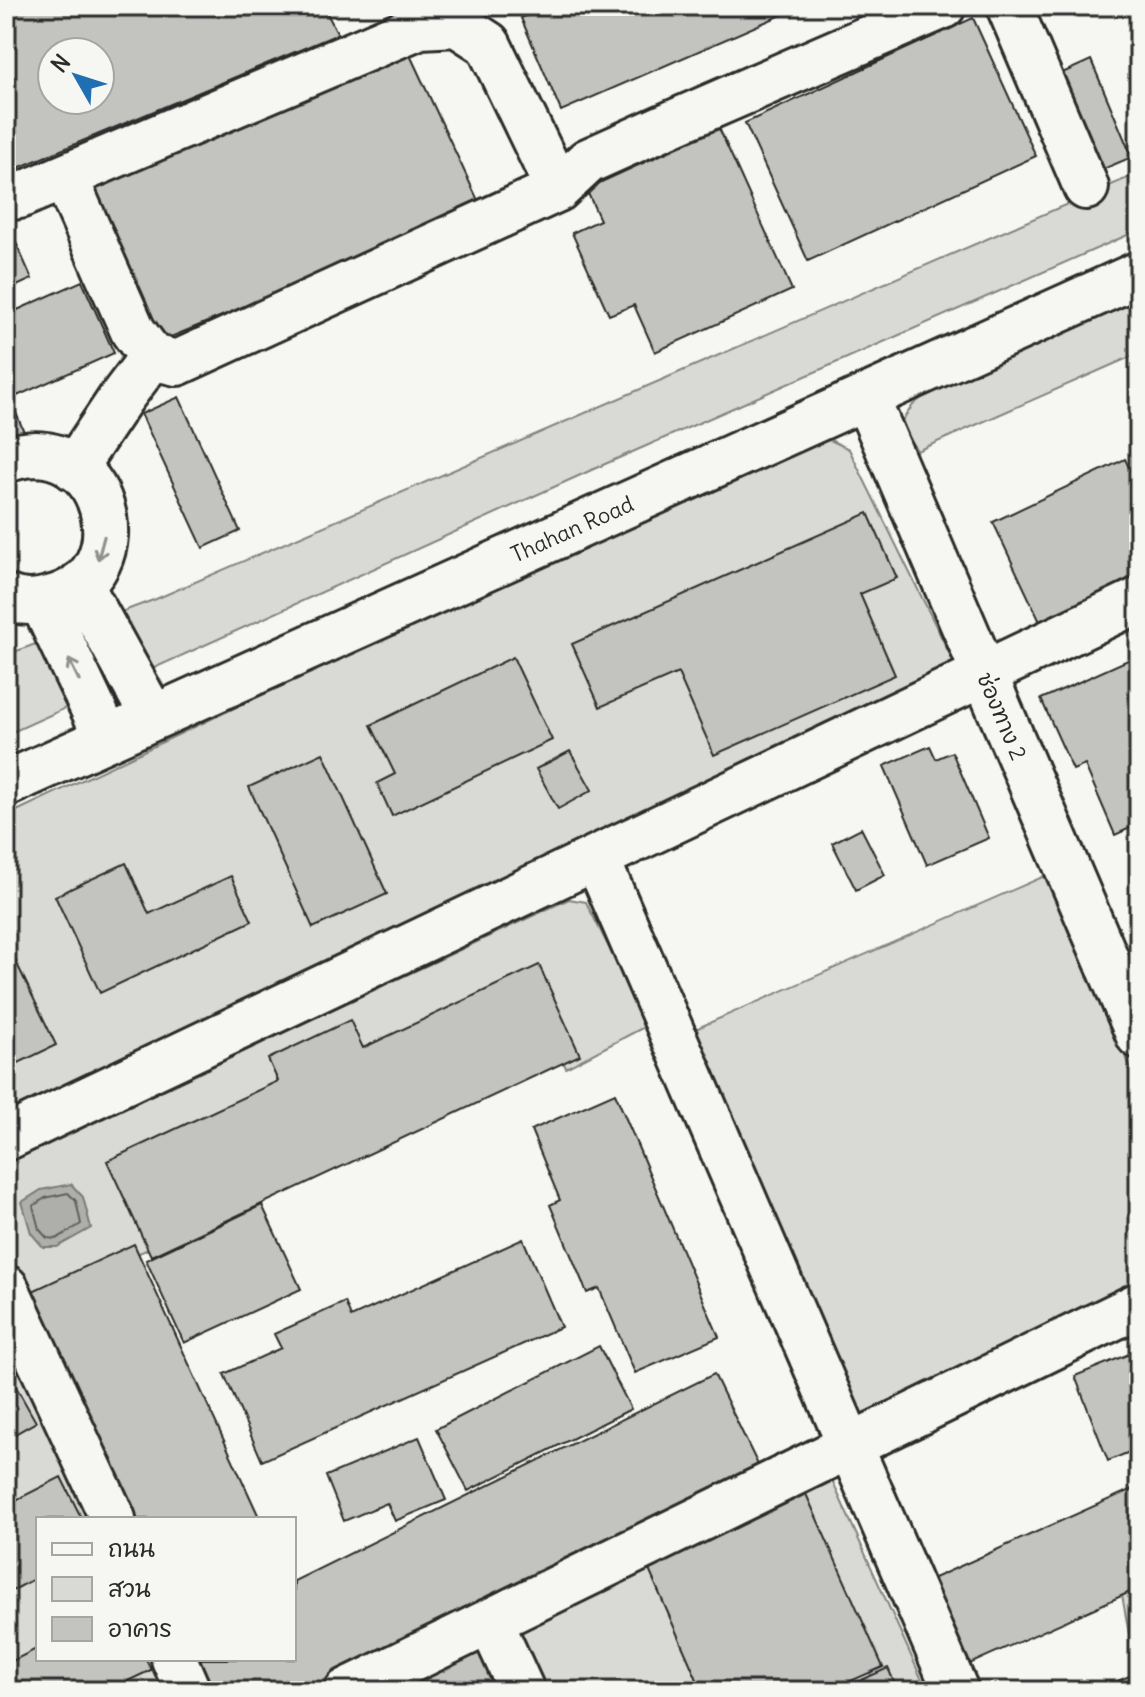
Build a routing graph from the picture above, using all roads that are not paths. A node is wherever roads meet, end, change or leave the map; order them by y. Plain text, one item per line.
1 (943, 6) edge
2 (1009, 6) edge
3 (453, 15) edge
4 (65, 177) junction
5 (1086, 187) dead end
6 (558, 189) junction
7 (6, 198) edge
8 (1139, 274) edge
9 (152, 357) junction
10 (866, 397) junction
11 (6, 460) edge
12 (74, 468) junction
13 (43, 594) edge
14 (1139, 600) edge
15 (984, 675) junction
16 (153, 717) junction
17 (107, 738) junction
18 (6, 784) edge
19 (597, 859) junction
20 (1139, 1036) edge
21 (6, 1138) edge
22 (6, 1288) edge
23 (1139, 1305) edge
24 (851, 1446) junction
25 (112, 1517) edge
26 (490, 1621) junction
27 (175, 1661) edge
28 (188, 1691) edge
29 (347, 1691) edge
30 (522, 1691) edge
31 (956, 1691) edge

1 - 6 main road
2 - 5 main road
3 - 4 main road
3 - 6 main road
4 - 7 main road
4 - 9 main road
6 - 9 main road
8 - 10 main road, Thahan Road
9 - 12 main road
10 - 15 main road, ช่องทาง 2
10 - 16 main road, Thahan Road
11 - 12 main road
12 -> 13 main road
13 - 16 main road
17 -> 13 main road
14 - 15 main road
15 - 19 main road
15 - 20 main road, ช่องทาง 2
16 - 17 main road, Thahan Road
17 - 18 main road, Thahan Road
19 - 21 main road
19 - 24 main road
22 - 25 main road
23 - 24 main road
24 - 26 main road
24 - 31 main road
26 - 29 main road
26 - 30 main road
27 - 28 main road

